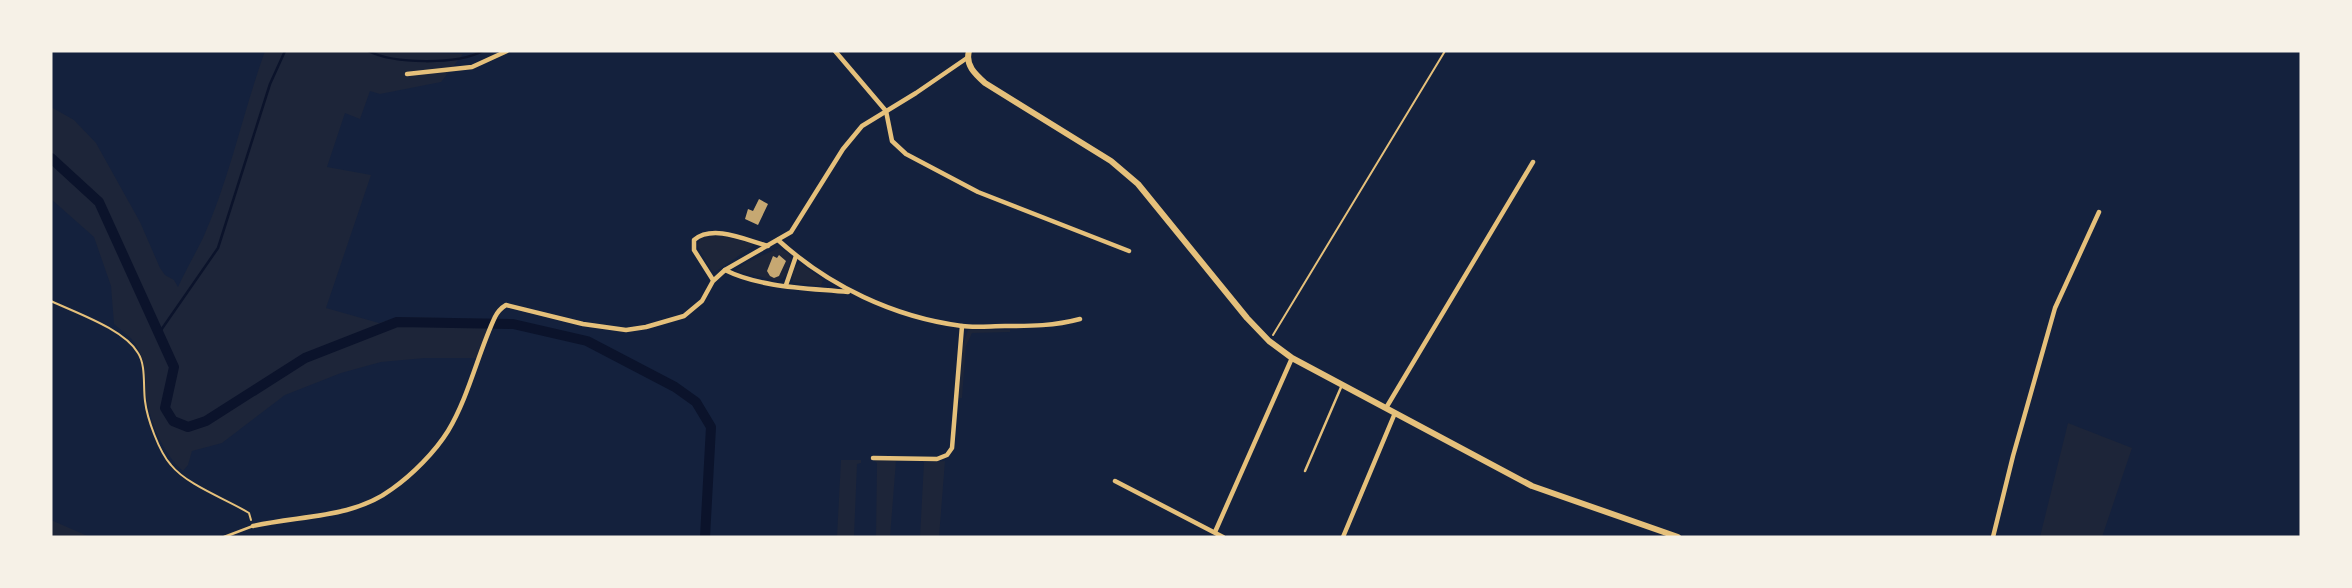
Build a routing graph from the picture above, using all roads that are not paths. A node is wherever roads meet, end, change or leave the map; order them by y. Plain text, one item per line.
1 (507, 51) edge
2 (835, 51) edge
3 (968, 54) edge
4 (407, 74) dead end
5 (886, 111) junction
6 (1533, 162) dead end
7 (2099, 212) dead end
8 (778, 240) junction
9 (769, 246) junction
10 (1129, 251) dead end
11 (796, 256) junction
12 (725, 270) junction
13 (713, 281) junction
14 (786, 286) junction
15 (849, 292) junction
16 (1080, 319) dead end
17 (962, 326) junction
18 (1292, 358) junction
19 (1342, 385) junction
20 (1385, 408) junction
21 (1395, 413) junction
22 (873, 458) dead end
23 (1305, 471) dead end
24 (1115, 481) dead end
25 (253, 526) joint
26 (1215, 532) junction
27 (224, 537) edge
28 (1223, 537) edge
29 (1343, 537) edge
30 (1678, 537) edge
31 (1993, 537) edge

1 - 4 street
2 - 5 street
3 - 5 street
3 - 18 street
5 - 8 street
5 - 10 street
6 - 20 street
7 - 31 street
8 - 9 street
8 - 11 street
9 - 12 street
9 - 13 street
11 - 14 street
11 - 15 street
12 - 13 street
12 - 14 street
13 - 25 street
14 - 15 street
15 - 17 street
16 - 17 street
17 - 22 street
18 - 19 street
18 - 26 street
19 - 20 street
19 - 23 lane
20 - 21 street
21 - 29 street
21 - 30 street
24 - 26 street
25 - 27 lane
26 - 28 street

